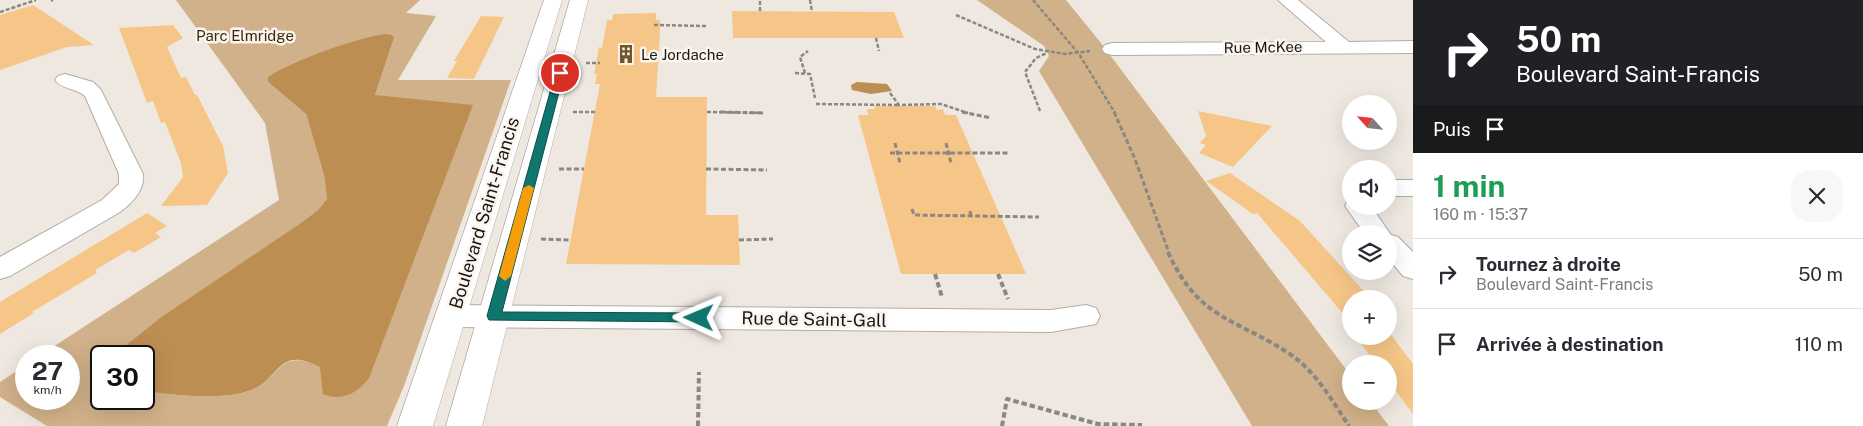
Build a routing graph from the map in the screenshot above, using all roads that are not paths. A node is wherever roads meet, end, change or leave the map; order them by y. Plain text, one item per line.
1 (553, 0) edge
2 (579, 0) edge
3 (1287, 0) edge
4 (1344, 46) junction
5 (1413, 47) edge
6 (1104, 50) road end
7 (65, 80) dead end
8 (1397, 188) edge
9 (1413, 188) edge
10 (1364, 215) edge
11 (1373, 225) edge
12 (1397, 252) edge
13 (0, 269) edge
14 (1413, 269) edge
15 (452, 316) junction
16 (494, 316) junction
17 (1086, 316) dead end
18 (415, 426) edge
19 (464, 426) edge

1 - 15 street, Boulevard Saint-Francis
2 - 16 street, Boulevard Saint-Francis
3 - 4 street
4 - 5 street, Rue McKee
4 - 6 street, Rue McKee
7 - 13 street
8 - 9 street
10 - 11 street
12 - 14 street
15 - 16 street, Rue de Saint-Gall
15 - 18 street, Boulevard Saint-Francis
16 - 17 street, Rue de Saint-Gall
16 - 19 street, Boulevard Saint-Francis

